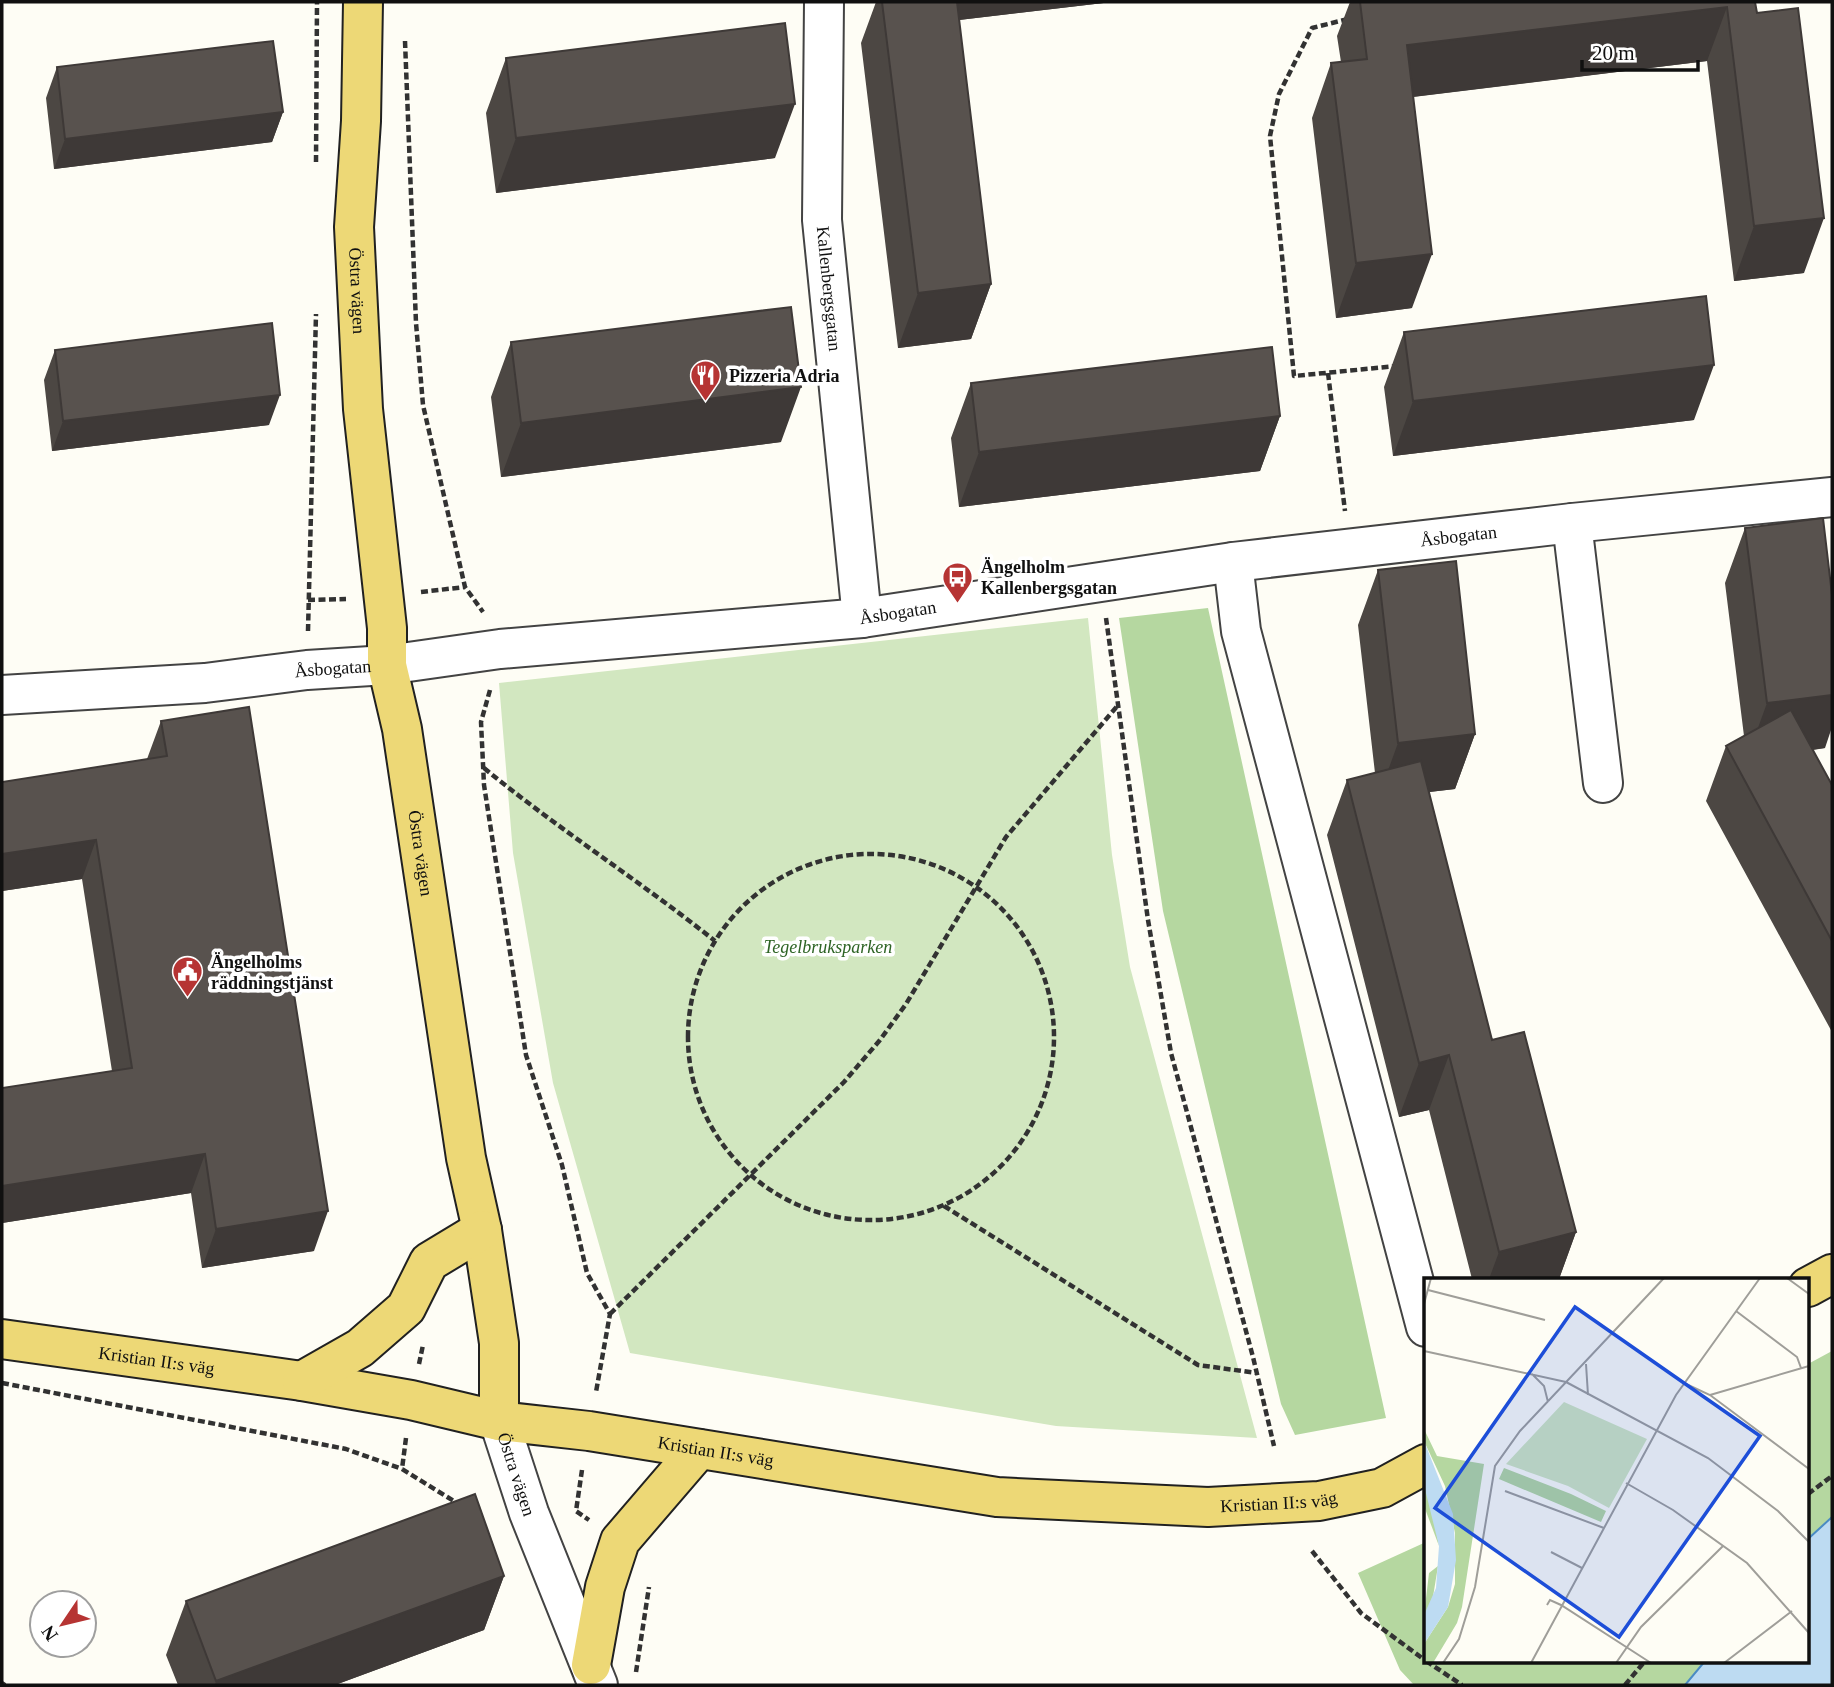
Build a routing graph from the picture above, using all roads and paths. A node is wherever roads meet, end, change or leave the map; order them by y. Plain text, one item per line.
1 (317, 2) edge
2 (363, 2) edge
3 (824, 2) edge
4 (1353, 18) dead end
5 (404, 27) dead end
6 (316, 173) dead end
7 (317, 300) dead end
8 (1409, 365) edge
9 (1328, 373) junction
10 (1832, 497) edge
11 (1572, 523) junction
12 (1349, 549) junction
13 (1233, 562) junction
14 (1101, 583) junction
15 (862, 618) junction
16 (500, 649) junction
17 (387, 665) junction
18 (307, 670) junction
19 (2, 695) edge
20 (1120, 703) junction
21 (483, 767) junction
22 (1602, 783) dead end
23 (975, 886) junction
24 (715, 941) junction
25 (749, 1174) junction
26 (943, 1205) junction
27 (482, 1230) junction
28 (1832, 1274) edge
29 (1810, 1285) edge
30 (610, 1314) junction
31 (1424, 1319) edge
32 (2, 1339) edge
33 (1257, 1373) junction
34 (302, 1381) junction
35 (2, 1383) edge
36 (411, 1400) junction
37 (499, 1421) junction
38 (589, 1431) junction
39 (1274, 1446) dead end
40 (699, 1449) junction
41 (1424, 1465) edge
42 (402, 1469) junction
43 (1832, 1476) edge
44 (1810, 1492) edge
45 (468, 1509) edge
46 (1312, 1551) dead end
47 (1424, 1659) edge
48 (1428, 1662) edge
49 (1644, 1662) edge
50 (594, 1675) edge
51 (1462, 1685) edge
52 (1625, 1685) edge

1 - 6 path
2 - 17 main road, Östra vägen
3 - 15 street, Kallenbergsgatan
4 - 9 path
5 - 16 path
7 - 18 path
8 - 9 path
9 - 12 path
10 - 11 street, Åsbogatan
11 - 12 street, Åsbogatan
11 - 22 street
12 - 13 street, Åsbogatan
13 - 14 street, Åsbogatan
13 - 31 street
14 - 15 street, Åsbogatan
14 - 20 path
15 - 16 street, Åsbogatan
16 - 17 street, Åsbogatan
16 - 21 path
17 - 18 street, Åsbogatan
17 - 27 main road, Östra vägen
18 - 19 street, Åsbogatan
20 - 23 path
20 - 33 path
21 - 24 path
21 - 30 path
23 - 24 path
23 - 25 path
23 - 26 path
24 - 25 path
25 - 26 path
25 - 30 path
26 - 33 path
27 - 34 main road
27 - 37 main road, Östra vägen
28 - 29 main road
30 - 38 path
32 - 34 main road, Kristian II:s väg
33 - 39 path
34 - 36 main road, Kristian II:s väg
35 - 42 path
36 - 37 main road, Kristian II:s väg
36 - 42 path
37 - 38 main road, Kristian II:s väg
37 - 50 street, Östra vägen
38 - 40 main road, Kristian II:s väg
40 - 41 main road, Kristian II:s väg
40 - 50 main road
42 - 45 path
43 - 44 path
46 - 47 path
48 - 51 path
49 - 52 path

